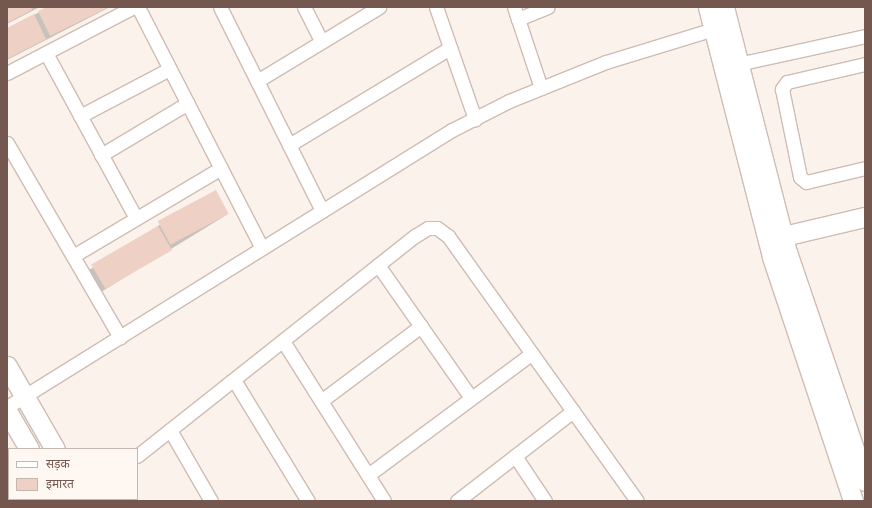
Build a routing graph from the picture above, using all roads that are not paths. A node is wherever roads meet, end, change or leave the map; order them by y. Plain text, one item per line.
1 (133, 7) edge
2 (138, 7) edge
3 (220, 7) edge
4 (304, 7) edge
5 (379, 7) edge
6 (436, 7) edge
7 (548, 7) edge
8 (708, 7) edge
9 (724, 7) edge
10 (360, 12) edge
11 (516, 13) edge
12 (714, 29) junction
13 (865, 36) edge
14 (322, 42) junction
15 (450, 48) junction
16 (46, 53) junction
17 (738, 64) junction
18 (865, 64) edge
19 (170, 68) junction
20 (7, 73) edge
21 (257, 81) junction
22 (541, 88) junction
23 (188, 103) junction
24 (80, 116) junction
25 (474, 119) junction
26 (7, 142) edge
27 (289, 145) junction
28 (101, 155) junction
29 (221, 168) junction
30 (865, 168) edge
31 (322, 211) junction
32 (865, 217) edge
33 (136, 218) junction
34 (775, 238) junction
35 (262, 248) junction
36 (73, 256) junction
37 (378, 265) junction
38 (421, 326) junction
39 (120, 337) junction
40 (283, 341) junction
41 (532, 353) junction
42 (7, 366) edge
43 (234, 380) junction
44 (24, 396) junction
45 (471, 398) junction
46 (321, 401) junction
47 (7, 407) edge
48 (7, 411) edge
49 (573, 411) junction
50 (170, 430) junction
51 (28, 448) edge
52 (54, 448) edge
53 (138, 455) edge
54 (515, 456) junction
55 (368, 475) junction
56 (865, 481) edge
57 (211, 501) edge
58 (308, 501) edge
59 (384, 501) edge
60 (457, 501) edge
61 (545, 501) edge
62 (637, 501) edge
63 (853, 501) edge

1 - 16 street
2 - 19 street
3 - 21 street
4 - 14 street
5 - 10 street
6 - 15 street
7 - 11 street
8 - 12 street
9 - 17 street
10 - 14 street
11 - 22 street
12 - 22 street
12 - 34 street
13 - 17 street
14 - 21 street
15 - 25 street
15 - 27 street
16 - 20 street
16 - 24 street
17 - 34 street
18 - 30 street
19 - 23 street
19 - 24 street
21 - 27 street
22 - 25 street
23 - 28 street
23 - 29 street
24 - 28 street
25 - 31 street
26 - 36 street
27 - 31 street
28 - 33 street
29 - 33 street
29 - 35 street
31 - 35 street
32 - 34 street
33 - 36 street
34 - 56 street
34 - 63 street
35 - 39 street
36 - 39 street
37 - 38 street
37 - 40 street
37 - 41 street
38 - 45 street
38 - 46 street
39 - 44 street
40 - 43 street
40 - 46 street
41 - 45 street
41 - 49 street
42 - 44 street
43 - 50 street
43 - 58 street
44 - 47 street
44 - 52 street
45 - 55 street
46 - 55 street
48 - 51 street
49 - 54 street
49 - 62 street
50 - 53 street
50 - 57 street
54 - 60 street
54 - 61 street
55 - 59 street

